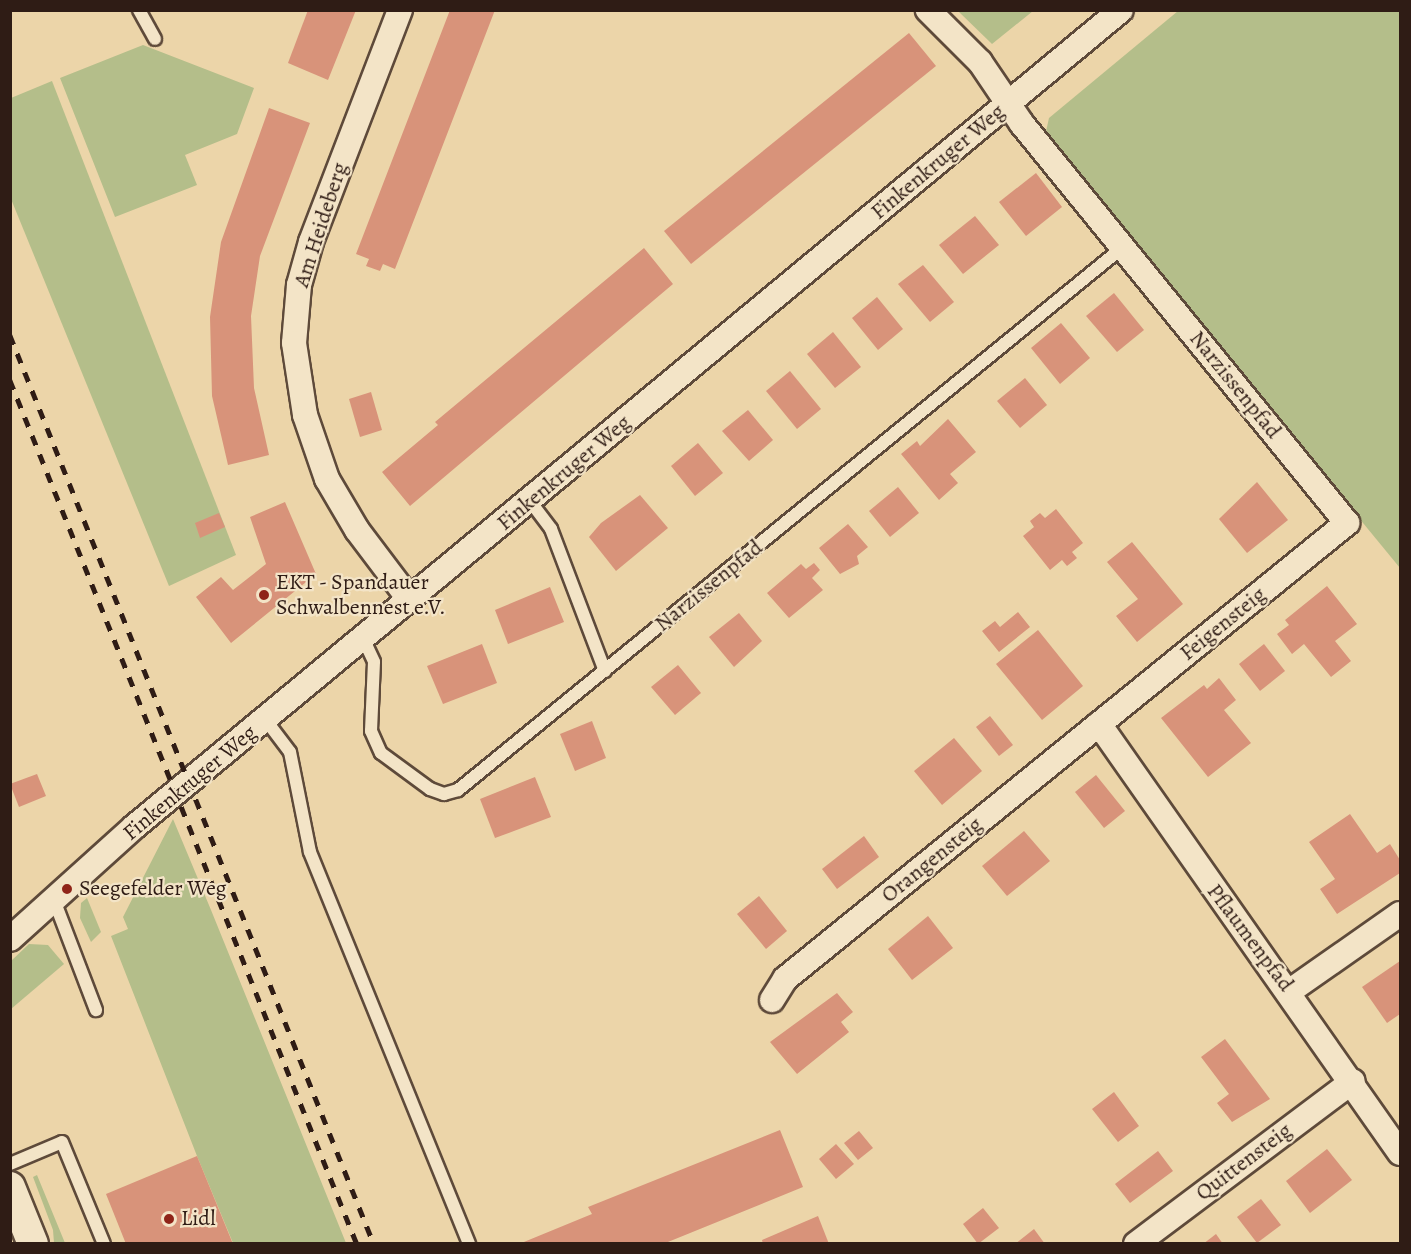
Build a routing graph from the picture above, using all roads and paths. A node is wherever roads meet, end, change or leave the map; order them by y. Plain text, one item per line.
1 (139, 10) edge
2 (400, 10) edge
3 (928, 10) edge
4 (1121, 10) edge
5 (155, 39) dead end
6 (1011, 102) junction
7 (1122, 247) junction
8 (530, 501) junction
9 (1347, 523) joint
10 (410, 600) junction
11 (363, 638) junction
12 (605, 671) junction
13 (265, 719) junction
14 (1099, 724) junction
15 (54, 900) junction
16 (1401, 914) edge
17 (10, 939) edge
18 (1290, 991) junction
19 (772, 1000) dead end
20 (96, 1010) dead end
21 (1353, 1081) junction
22 (1401, 1153) edge
23 (10, 1164) edge
24 (10, 1187) edge
25 (33, 1244) edge
26 (104, 1244) edge
27 (469, 1244) edge
28 (1136, 1244) edge

1 - 5 lane
2 - 10 street, Am Heideberg
3 - 6 street, Narzissenpfad
4 - 6 street, Finkenkruger Weg
6 - 7 street, Narzissenpfad
6 - 8 street, Finkenkruger Weg
7 - 9 street, Narzissenpfad
7 - 12 lane, Narzissenpfad
8 - 10 street, Finkenkruger Weg
8 - 12 lane
9 - 14 street, Feigensteig
10 - 11 street, Finkenkruger Weg
11 - 12 lane, Narzissenpfad
11 - 13 street, Finkenkruger Weg
13 - 15 street, Finkenkruger Weg
13 - 27 lane
14 - 18 street, Pflaumenpfad
14 - 19 street, Orangensteig
15 - 17 street, Finkenkruger Weg
15 - 20 lane
16 - 18 street
18 - 21 street, Pflaumenpfad
21 - 22 street, Pflaumenpfad
21 - 28 street, Quittensteig
23 - 26 lane
24 - 25 street

